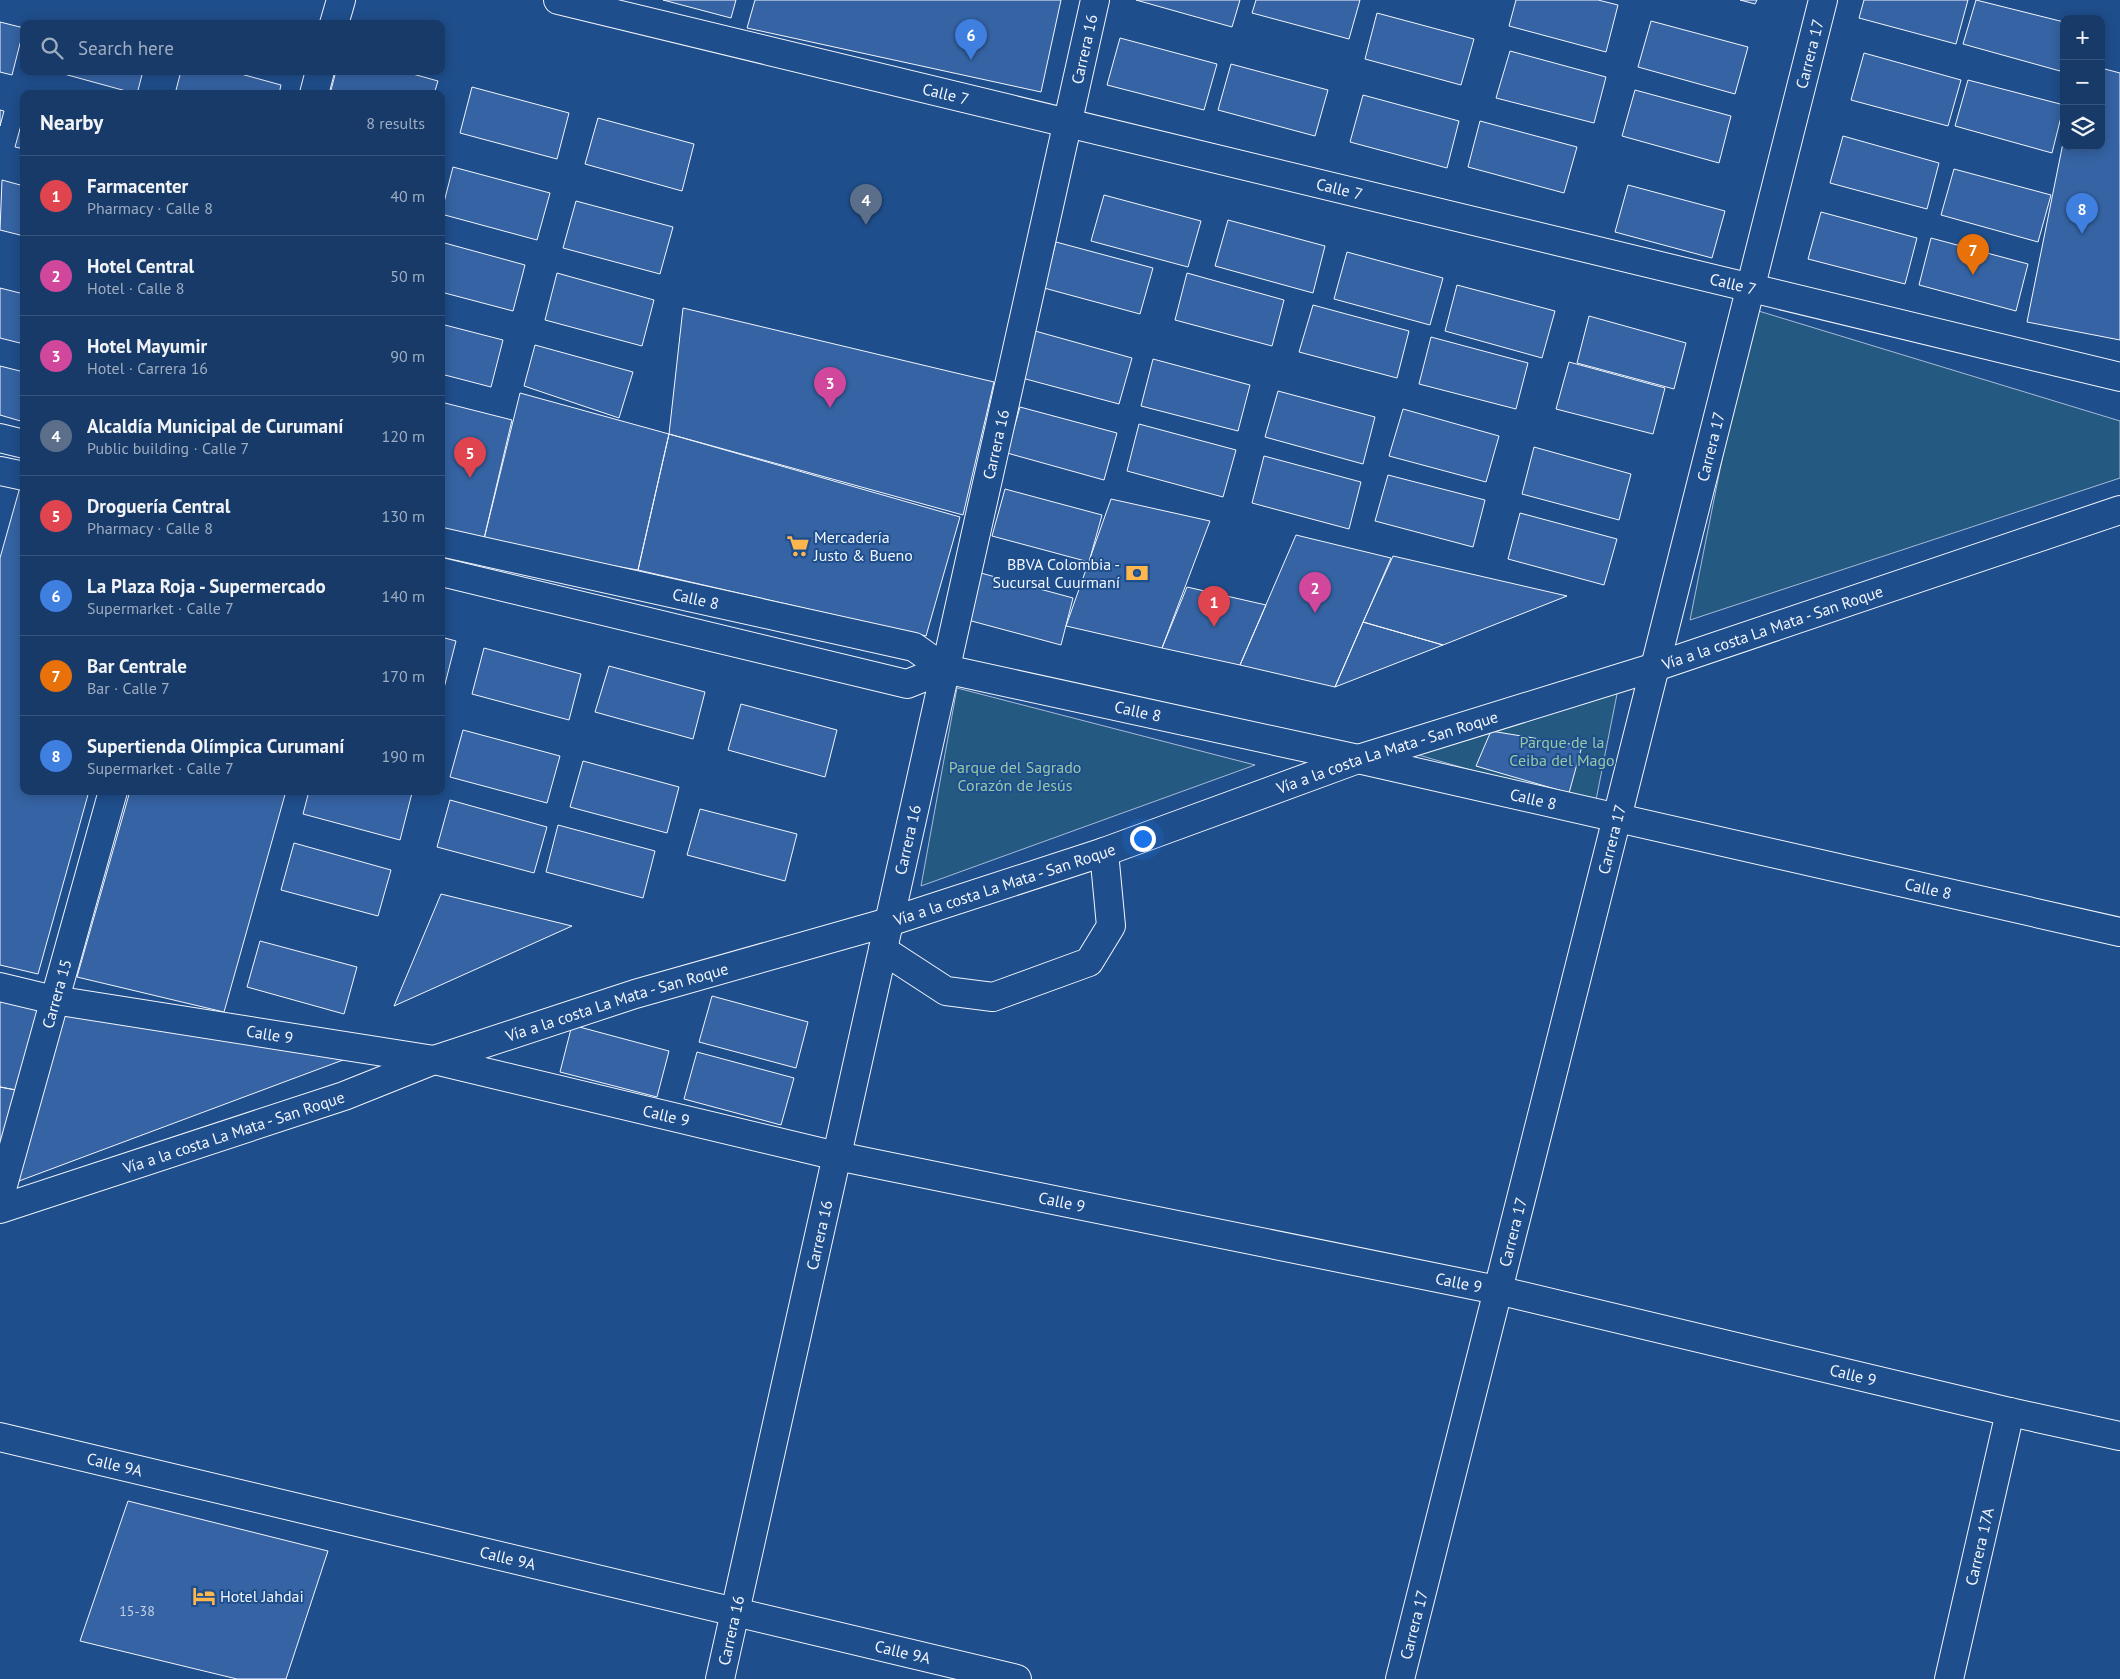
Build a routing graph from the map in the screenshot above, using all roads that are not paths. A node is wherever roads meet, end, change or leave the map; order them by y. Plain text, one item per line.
1 (341, 0) edge
2 (558, 0) edge
3 (1094, 0) edge
4 (1823, 0) edge
5 (335, 20) edge
6 (319, 75) edge
7 (315, 90) edge
8 (1068, 122) junction
9 (1751, 288) junction
10 (2120, 377) edge
11 (0, 438) edge
12 (20, 443) edge
13 (0, 471) edge
14 (20, 475) edge
15 (2120, 510) edge
16 (445, 543) edge
17 (445, 573) edge
18 (1655, 667) junction
19 (945, 669) junction
20 (1358, 759) junction
21 (112, 795) edge
22 (1617, 817) junction
23 (1104, 852) junction
24 (889, 922) junction
25 (2120, 932) edge
26 (883, 950) junction
27 (0, 987) edge
28 (54, 1000) junction
29 (434, 1060) junction
30 (837, 1156) junction
31 (0, 1196) edge
32 (0, 1209) edge
33 (1497, 1290) junction
34 (2010, 1412) junction
35 (2120, 1436) edge
36 (0, 1437) edge
37 (735, 1612) junction
38 (720, 1679) edge
39 (1018, 1679) edge
40 (1400, 1679) edge
41 (1949, 1679) edge

1 - 5 main road
2 - 8 main road, Calle 7
3 - 8 main road, Carrera 16
4 - 9 main road, Carrera 17
6 - 7 main road
8 - 9 main road, Calle 7
8 - 19 main road, Carrera 16
9 - 10 main road, Calle 7
9 - 18 main road, Carrera 17
11 - 12 main road
13 - 14 main road
15 - 18 main road, Vía a la costa La Mata - San Roque
16 - 19 main road, Calle 8
17 - 19 main road, Calle 8
18 - 20 main road, Vía a la costa La Mata - San Roque
18 - 22 main road, Carrera 17
19 - 20 main road, Calle 8
19 - 24 main road, Carrera 16
20 - 22 main road, Calle 8
20 - 23 main road, Vía a la costa La Mata - San Roque
21 - 28 main road, Carrera 15
22 - 25 main road, Calle 8
22 - 33 main road, Carrera 17
23 - 24 main road, Vía a la costa La Mata - San Roque
23 - 26 main road
24 - 26 main road, Carrera 16
24 - 29 main road, Vía a la costa La Mata - San Roque
26 - 30 main road, Carrera 16
27 - 28 main road, Calle 9
28 - 29 main road, Calle 9
28 - 31 main road, Carrera 15
29 - 30 main road, Calle 9
29 - 32 main road, Vía a la costa La Mata - San Roque
30 - 33 main road, Calle 9
30 - 37 main road, Carrera 16
33 - 34 main road, Calle 9
33 - 40 main road, Carrera 17
34 - 35 main road, Calle 9
34 - 41 main road, Carrera 17A
36 - 37 main road, Calle 9A
37 - 38 main road, Carrera 16
37 - 39 main road, Calle 9A

